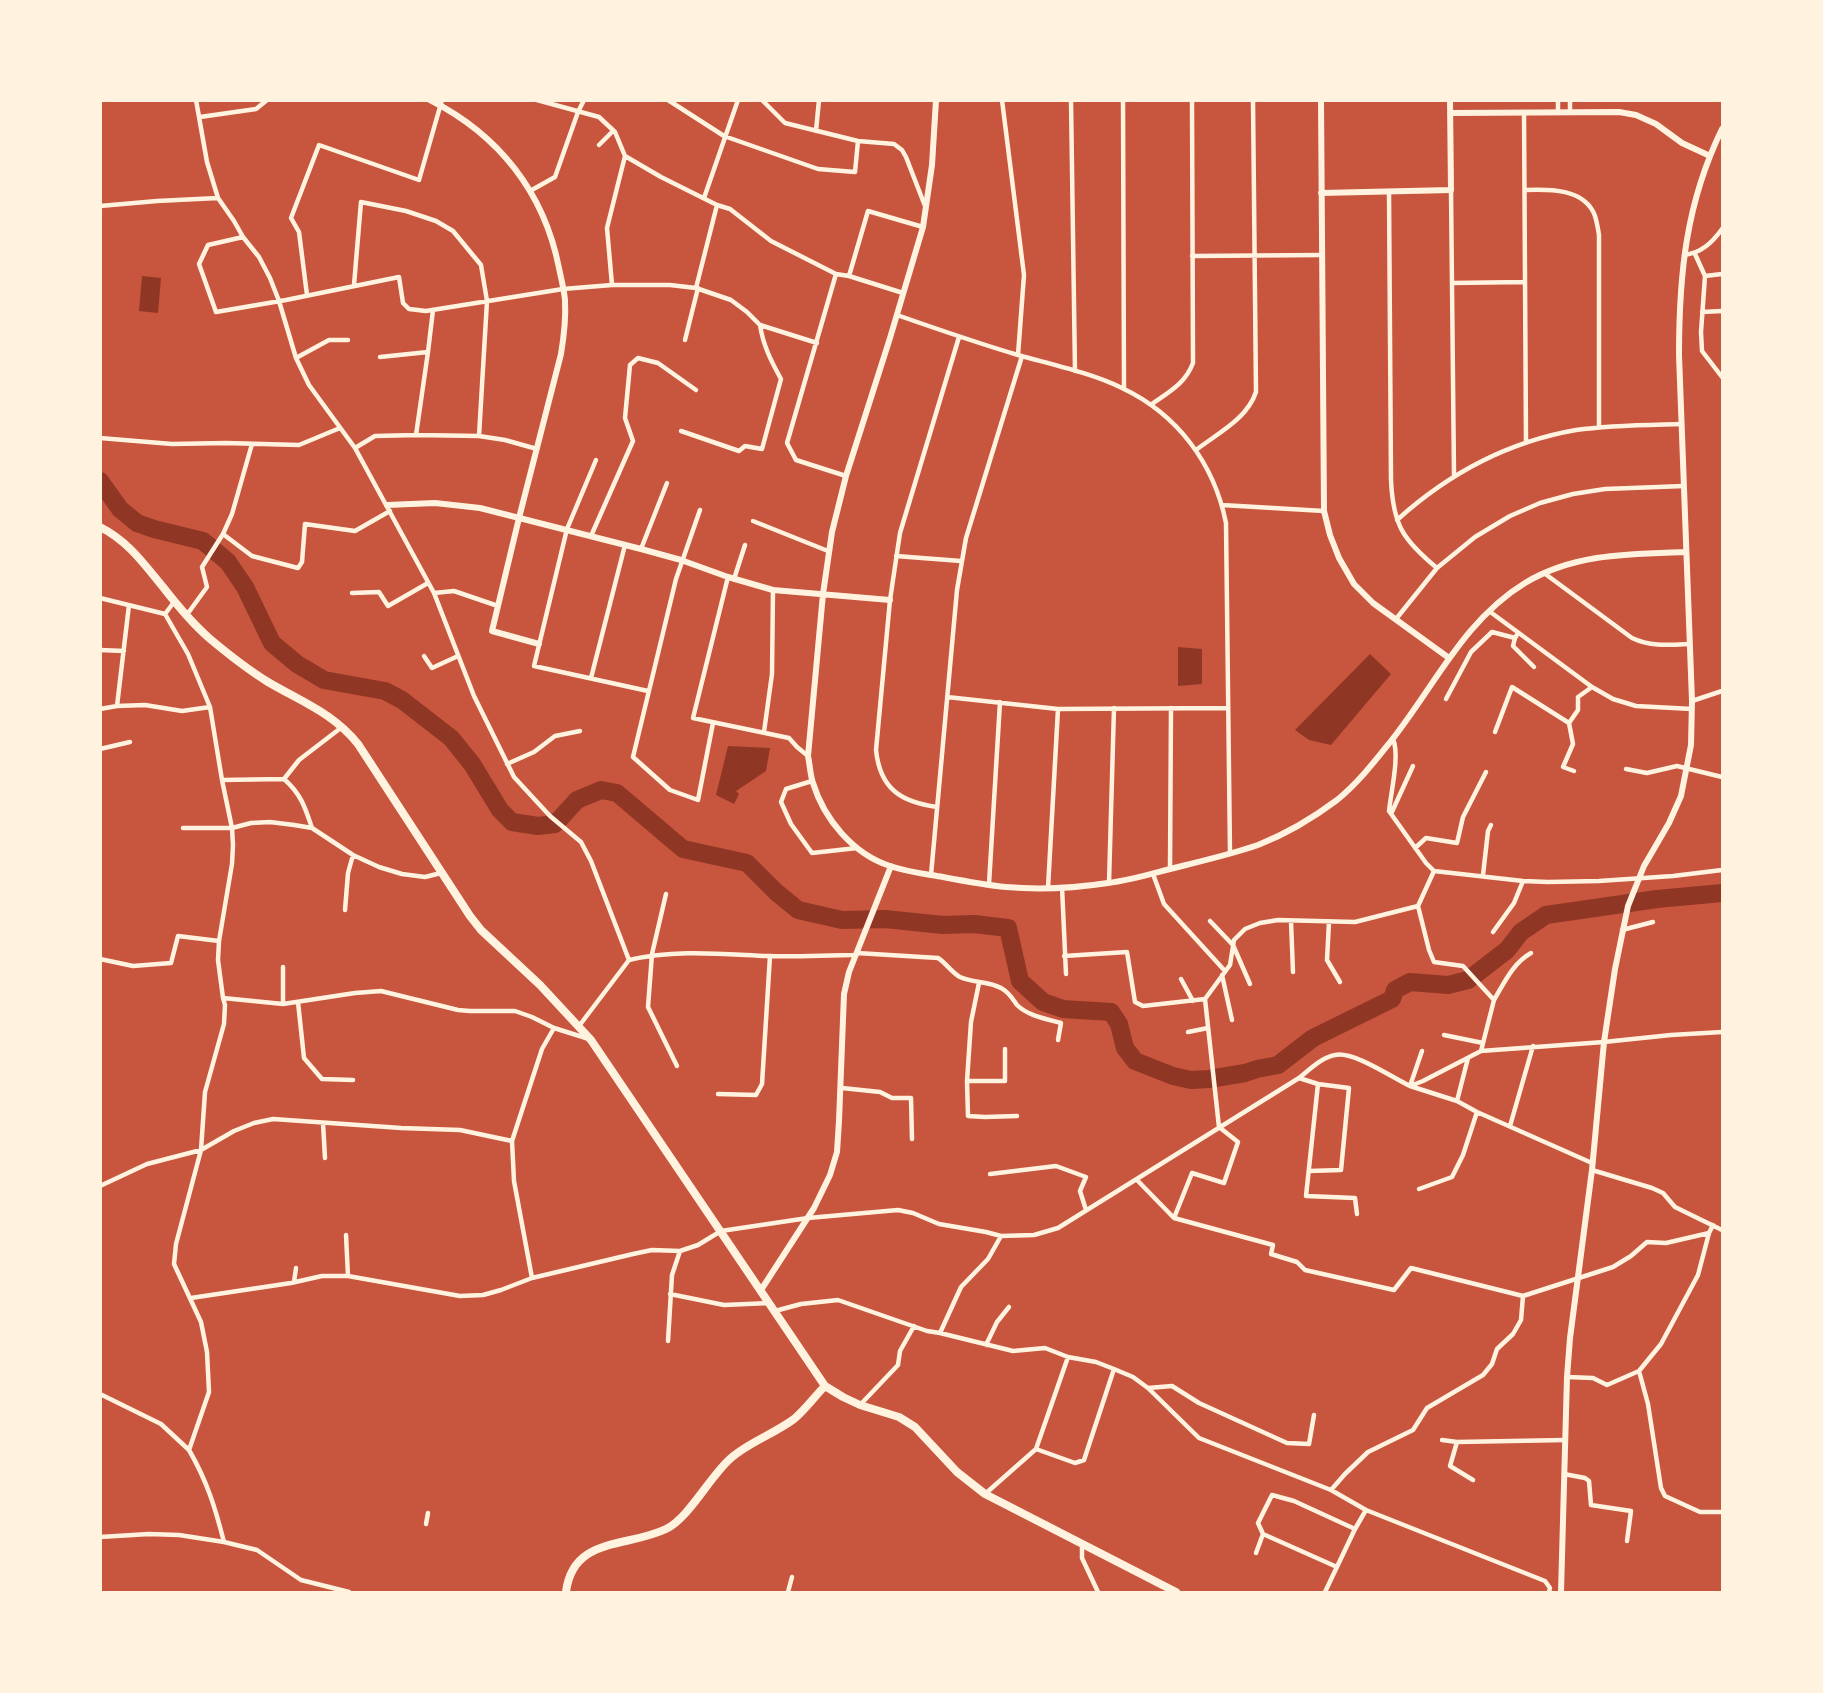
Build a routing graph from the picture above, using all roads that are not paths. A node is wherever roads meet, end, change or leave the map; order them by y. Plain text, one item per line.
1 (196, 100) edge
2 (267, 100) edge
3 (430, 100) edge
4 (537, 100) edge
5 (584, 100) edge
6 (668, 100) edge
7 (738, 100) edge
8 (762, 100) edge
9 (819, 100) edge
10 (936, 100) edge
11 (1002, 100) edge
12 (1071, 100) edge
13 (1123, 100) edge
14 (1192, 100) edge
15 (1253, 100) edge
16 (1321, 100) edge
17 (1450, 100) edge
18 (1558, 100) edge
19 (1570, 100) edge
20 (441, 103) edge
21 (578, 112) junction
22 (1524, 112) junction
23 (1558, 112) junction
24 (1570, 112) junction
25 (1450, 113) junction
26 (200, 117) junction
27 (1722, 129) edge
28 (613, 131) junction
29 (816, 131) junction
30 (724, 136) junction
31 (858, 141) junction
32 (600, 145) dead end
33 (625, 156) junction
34 (1710, 156) junction
35 (1451, 190) junction
36 (1525, 190) junction
37 (530, 191) junction
38 (1389, 191) junction
39 (1322, 193) junction
40 (218, 198) junction
41 (704, 198) junction
42 (717, 205) junction
43 (100, 206) edge
44 (926, 208) junction
45 (923, 227) junction
46 (1722, 229) edge
47 (243, 237) junction
48 (1695, 254) junction
49 (1255, 255) junction
50 (1322, 255) junction
51 (1684, 255) junction
52 (1192, 256) junction
53 (836, 274) junction
54 (1722, 274) edge
55 (849, 276) junction
56 (1705, 276) junction
57 (1525, 282) junction
58 (1452, 283) junction
59 (354, 285) junction
60 (612, 285) junction
61 (697, 288) junction
62 (563, 289) junction
63 (903, 293) junction
64 (307, 295) junction
65 (279, 301) junction
66 (487, 301) junction
67 (433, 310) junction
68 (1722, 311) edge
69 (1702, 312) junction
70 (897, 315) junction
71 (759, 325) junction
72 (959, 337) junction
73 (348, 340) dead end
74 (685, 340) dead end
75 (817, 343) junction
76 (428, 352) junction
77 (1020, 355) junction
78 (380, 357) dead end
79 (296, 358) junction
80 (1075, 371) junction
81 (1722, 377) edge
82 (1124, 388) junction
83 (696, 390) dead end
84 (1152, 404) junction
85 (1682, 423) junction
86 (1599, 427) junction
87 (340, 428) junction
88 (681, 431) dead end
89 (416, 435) junction
90 (479, 436) junction
91 (100, 438) edge
92 (1526, 442) junction
93 (252, 444) junction
94 (355, 448) junction
95 (537, 449) junction
96 (1197, 450) junction
97 (596, 460) dead end
98 (1454, 475) junction
99 (846, 476) junction
100 (667, 483) dead end
101 (1684, 486) junction
102 (1222, 505) junction
103 (389, 508) junction
104 (700, 510) dead end
105 (1324, 511) junction
106 (519, 518) junction
107 (1397, 520) junction
108 (753, 521) dead end
109 (100, 527) edge
110 (567, 529) junction
111 (223, 534) junction
112 (591, 536) junction
113 (625, 545) junction
114 (745, 545) dead end
115 (641, 549) junction
116 (828, 551) junction
117 (1686, 552) junction
118 (896, 556) junction
119 (681, 560) junction
120 (961, 561) junction
121 (1437, 567) junction
122 (1544, 573) junction
123 (731, 578) junction
124 (428, 583) junction
125 (773, 590) junction
126 (352, 593) dead end
127 (434, 593) junction
128 (823, 594) junction
129 (100, 598) edge
130 (890, 600) junction
131 (174, 602) junction
132 (129, 605) junction
133 (498, 606) junction
134 (1489, 611) junction
135 (165, 614) junction
136 (186, 616) junction
137 (1396, 619) junction
138 (1517, 635) junction
139 (538, 644) junction
140 (1690, 644) junction
141 (100, 650) edge
142 (124, 651) junction
143 (424, 656) dead end
144 (458, 656) junction
145 (1449, 658) junction
146 (1534, 667) dead end
147 (591, 678) junction
148 (1592, 687) junction
149 (648, 692) junction
150 (1722, 693) edge
151 (947, 697) junction
152 (1446, 699) dead end
153 (1692, 701) junction
154 (1000, 702) junction
155 (117, 706) junction
156 (210, 707) junction
157 (1058, 708) junction
158 (1114, 708) junction
159 (1171, 708) junction
160 (1228, 708) junction
161 (100, 709) edge
162 (1692, 709) junction
163 (713, 723) junction
164 (1569, 723) junction
165 (343, 727) junction
166 (580, 731) dead end
167 (764, 732) junction
168 (1496, 732) dead end
169 (1393, 739) junction
170 (130, 742) dead end
171 (100, 749) edge
172 (808, 756) junction
173 (507, 764) junction
174 (1413, 766) dead end
175 (1688, 768) junction
176 (1626, 769) dead end
177 (1574, 771) dead end
178 (1486, 772) dead end
179 (1722, 777) edge
180 (284, 779) junction
181 (222, 780) junction
182 (812, 781) junction
183 (937, 807) junction
184 (1391, 814) junction
185 (1491, 825) dead end
186 (183, 828) dead end
187 (232, 828) junction
188 (312, 828) junction
189 (857, 848) junction
190 (1416, 848) junction
191 (1230, 853) junction
192 (353, 855) junction
193 (891, 866) junction
194 (1170, 869) junction
195 (1722, 870) edge
196 (1434, 871) junction
197 (441, 873) junction
198 (931, 874) junction
199 (1153, 874) junction
200 (1483, 875) junction
201 (1523, 881) junction
202 (1109, 883) junction
203 (988, 885) junction
204 (1062, 887) junction
205 (1048, 888) junction
206 (666, 894) dead end
207 (1418, 906) junction
208 (345, 910) dead end
209 (1210, 921) dead end
210 (1292, 921) junction
211 (1329, 922) junction
212 (1653, 922) dead end
213 (1623, 926) junction
214 (1493, 932) dead end
215 (219, 941) junction
216 (1233, 945) junction
217 (857, 951) junction
218 (1531, 953) dead end
219 (652, 954) junction
220 (770, 956) junction
221 (1064, 956) junction
222 (100, 959) edge
223 (629, 960) junction
224 (283, 967) dead end
225 (1293, 972) dead end
226 (1224, 973) junction
227 (1066, 974) dead end
228 (1181, 979) dead end
229 (1340, 982) dead end
230 (979, 983) junction
231 (1250, 984) dead end
232 (223, 998) junction
233 (1205, 999) junction
234 (1494, 1000) junction
235 (1193, 1001) junction
236 (298, 1002) junction
237 (283, 1004) junction
238 (1232, 1020) dead end
239 (579, 1026) junction
240 (554, 1028) junction
241 (1208, 1029) junction
242 (1188, 1032) dead end
243 (1722, 1032) edge
244 (1444, 1035) dead end
245 (591, 1040) junction
246 (1058, 1040) dead end
247 (1604, 1042) junction
248 (1483, 1043) junction
249 (1533, 1046) junction
250 (1005, 1049) dead end
251 (1422, 1051) dead end
252 (1481, 1051) junction
253 (1468, 1058) junction
254 (677, 1066) dead end
255 (1299, 1078) junction
256 (353, 1080) dead end
257 (967, 1082) junction
258 (1318, 1084) junction
259 (1410, 1086) junction
260 (842, 1088) junction
261 (718, 1094) dead end
262 (1457, 1101) junction
263 (1477, 1112) junction
264 (1017, 1116) dead end
265 (323, 1123) junction
266 (1510, 1126) junction
267 (1219, 1127) junction
268 (912, 1138) dead end
269 (512, 1141) junction
270 (201, 1150) junction
271 (325, 1158) dead end
272 (1592, 1163) junction
273 (1592, 1170) junction
274 (1309, 1171) junction
275 (990, 1174) dead end
276 (1137, 1180) junction
277 (100, 1186) edge
278 (1419, 1189) dead end
279 (1086, 1210) junction
280 (1357, 1214) dead end
281 (808, 1218) junction
282 (1174, 1218) junction
283 (1713, 1225) junction
284 (1722, 1226) edge
285 (1722, 1230) edge
286 (721, 1231) junction
287 (1709, 1233) junction
288 (346, 1235) dead end
289 (1001, 1236) junction
290 (680, 1251) junction
291 (296, 1268) dead end
292 (348, 1276) junction
293 (1578, 1277) junction
294 (532, 1278) junction
295 (294, 1282) junction
296 (761, 1290) junction
297 (670, 1294) junction
298 (1523, 1296) junction
299 (191, 1298) junction
300 (772, 1307) junction
301 (1009, 1307) dead end
302 (914, 1326) junction
303 (940, 1333) junction
304 (668, 1341) dead end
305 (986, 1345) junction
306 (1068, 1357) junction
307 (1114, 1369) junction
308 (1639, 1371) junction
309 (1567, 1377) junction
310 (825, 1386) junction
311 (1149, 1388) junction
312 (100, 1394) edge
313 (860, 1405) junction
314 (1314, 1415) dead end
315 (1442, 1440) dead end
316 (1565, 1440) junction
317 (1457, 1442) junction
318 (1035, 1449) junction
319 (189, 1450) junction
320 (1564, 1474) junction
321 (1473, 1480) dead end
322 (1331, 1490) junction
323 (985, 1494) junction
324 (1366, 1510) junction
325 (1722, 1512) edge
326 (428, 1514) dead end
327 (426, 1524) dead end
328 (1355, 1529) junction
329 (1263, 1534) junction
330 (100, 1537) edge
331 (1627, 1541) dead end
332 (224, 1542) junction
333 (1082, 1544) junction
334 (1256, 1553) dead end
335 (1337, 1567) junction
336 (792, 1577) dead end
337 (1549, 1590) edge
338 (349, 1593) edge
339 (566, 1593) edge
340 (788, 1593) edge
341 (1098, 1593) edge
342 (1176, 1593) edge
343 (1325, 1593) edge
344 (1555, 1593) edge
345 (1561, 1593) edge

1 - 26 street
2 - 26 street
3 - 20 street
4 - 21 street
5 - 21 street
6 - 30 street
7 - 30 street
8 - 29 street
9 - 29 street
10 - 44 street
11 - 77 street
12 - 80 street
13 - 82 street
14 - 52 street
15 - 49 street
16 - 39 street
17 - 25 street
18 - 23 street
19 - 24 street
20 - 37 street
20 - 64 street
21 - 28 street
21 - 37 street
22 - 23 street
22 - 25 street
22 - 36 street
23 - 24 street
24 - 34 street
25 - 35 street
26 - 40 street
27 - 34 street
28 - 32 street
28 - 33 street
29 - 31 street
30 - 31 street
30 - 41 street
31 - 44 street
33 - 41 street
33 - 60 street
34 - 51 street
35 - 38 street
35 - 58 street
36 - 57 street
36 - 86 street
37 - 62 street
38 - 39 street
38 - 107 street
39 - 50 street
40 - 43 street
40 - 47 street
41 - 42 street
42 - 53 street
42 - 61 street
44 - 45 street
45 - 55 street
45 - 63 street
46 - 48 street
47 - 65 street
47 - 65 street
48 - 51 street
48 - 56 street
49 - 50 street
49 - 52 street
49 - 96 street
50 - 105 street
51 - 85 street
52 - 84 street
53 - 55 street
53 - 75 street
54 - 56 street
55 - 63 street
56 - 69 street
57 - 58 street
57 - 92 street
58 - 98 street
59 - 64 street
59 - 66 street
59 - 67 street
60 - 61 street
60 - 62 street
61 - 71 street
61 - 74 street
62 - 66 street
62 - 95 street
63 - 70 street
64 - 65 street
65 - 79 street
66 - 67 street
66 - 90 street
67 - 76 street
68 - 69 street
69 - 81 street
70 - 72 street
70 - 99 street
71 - 75 street
71 - 88 street
72 - 77 street
72 - 118 street
73 - 79 street
75 - 99 street
76 - 78 street
76 - 89 street
77 - 80 street
77 - 120 street
79 - 87 street
80 - 82 street
82 - 84 street
83 - 112 street
84 - 96 street
85 - 86 street
85 - 101 street
86 - 92 street
87 - 93 street
87 - 94 street
89 - 90 street
89 - 94 street
90 - 95 street
91 - 93 street
92 - 98 street
93 - 111 street
94 - 103 street
95 - 106 street
96 - 102 street
97 - 110 street
98 - 107 street
99 - 116 street
100 - 115 street
101 - 117 street
101 - 121 street
102 - 105 street
102 - 160 street
103 - 106 street
103 - 111 street
103 - 124 street
104 - 119 street
105 - 137 street
106 - 110 street
106 - 133 street
107 - 121 street
108 - 116 street
109 - 131 main road
110 - 112 street
110 - 139 street
111 - 136 street
112 - 113 street
113 - 115 street
113 - 147 street
114 - 123 street
115 - 119 street
116 - 128 street
117 - 122 street
117 - 140 street
118 - 120 street
118 - 130 street
119 - 123 street
119 - 149 street
120 - 151 street
121 - 137 street
122 - 134 street
122 - 140 street
123 - 125 street
123 - 163 street
124 - 126 street
124 - 127 street
125 - 128 street
125 - 167 street
127 - 133 street
127 - 144 street
128 - 130 street
128 - 172 street
129 - 132 street
130 - 183 street
131 - 135 street
131 - 136 main road
132 - 135 street
132 - 142 street
133 - 139 street
134 - 138 street
134 - 145 street
135 - 156 street
136 - 165 main road
137 - 145 street
138 - 146 street
138 - 148 street
138 - 152 street
139 - 147 street
140 - 153 street
141 - 142 street
142 - 155 street
143 - 144 street
144 - 173 street
145 - 169 street
147 - 149 street
148 - 162 street
148 - 164 street
149 - 163 street
150 - 153 street
151 - 154 street
151 - 183 street
153 - 162 street
154 - 157 street
154 - 203 street
155 - 156 street
155 - 161 street
156 - 181 street
157 - 158 street
157 - 205 street
158 - 159 street
158 - 202 street
159 - 160 street
159 - 194 street
160 - 191 street
162 - 175 street
163 - 167 street
164 - 168 street
164 - 177 street
165 - 180 street
165 - 197 main road
166 - 173 street
167 - 172 street
169 - 184 street
169 - 191 street
170 - 171 street
172 - 182 street
173 - 223 street
174 - 184 street
175 - 176 street
175 - 179 street
175 - 213 street
178 - 190 street
180 - 181 street
180 - 188 street
181 - 187 street
182 - 189 street
182 - 189 street
183 - 198 street
184 - 190 street
185 - 200 street
186 - 187 street
187 - 188 street
187 - 215 street
188 - 192 street
189 - 193 street
190 - 196 street
191 - 194 street
192 - 197 street
192 - 208 street
193 - 198 street
193 - 217 street
194 - 199 street
195 - 201 street
196 - 200 street
196 - 207 street
197 - 239 main road
198 - 203 street
199 - 202 street
199 - 226 street
200 - 201 street
201 - 214 street
202 - 204 street
203 - 205 street
204 - 205 street
204 - 221 street
206 - 219 street
207 - 211 street
207 - 234 street
209 - 216 street
210 - 211 street
210 - 216 street
210 - 225 street
211 - 229 street
212 - 213 street
213 - 247 street
215 - 222 street
215 - 232 street
216 - 226 street
216 - 231 street
217 - 220 street
217 - 230 street
217 - 260 street
218 - 234 street
219 - 220 street
219 - 223 street
219 - 254 street
220 - 261 street
221 - 227 street
221 - 235 street
223 - 239 street
224 - 237 street
226 - 233 street
226 - 238 street
228 - 235 street
230 - 246 street
230 - 257 street
232 - 237 street
232 - 270 street
233 - 235 street
233 - 241 street
234 - 248 street
236 - 237 street
236 - 240 street
236 - 256 street
239 - 245 main road
240 - 245 street
240 - 269 street
241 - 242 street
241 - 267 street
243 - 247 street
244 - 248 street
245 - 286 main road
247 - 249 street
247 - 272 street
248 - 252 street
249 - 252 street
249 - 266 street
250 - 257 street
251 - 259 street
252 - 253 street
253 - 259 street
253 - 262 street
255 - 258 street
255 - 259 street
255 - 267 street
257 - 264 street
258 - 274 street
258 - 274 street
259 - 262 street
260 - 268 street
260 - 281 street
262 - 263 street
263 - 266 street
263 - 278 street
265 - 269 street
265 - 270 street
265 - 271 street
266 - 272 street
267 - 276 street
267 - 282 street
269 - 294 street
270 - 277 street
270 - 299 street
272 - 273 street
273 - 283 street
273 - 293 street
274 - 280 street
275 - 279 street
276 - 279 street
276 - 282 street
279 - 289 street
281 - 286 street
281 - 289 street
281 - 296 street
282 - 298 street
283 - 285 street
283 - 287 street
284 - 285 street
286 - 290 street
286 - 296 main road
287 - 293 street
287 - 308 street
288 - 292 street
289 - 303 street
290 - 294 street
290 - 297 street
291 - 295 street
292 - 294 street
292 - 295 street
293 - 298 street
293 - 309 street
295 - 299 street
296 - 300 main road
297 - 300 street
297 - 304 street
298 - 322 street
299 - 319 street
300 - 302 street
300 - 310 main road
301 - 305 street
302 - 303 street
302 - 313 street
303 - 305 street
305 - 306 street
306 - 307 street
306 - 318 street
307 - 311 street
307 - 318 street
308 - 309 street
308 - 325 street
309 - 316 street
310 - 313 main road
310 - 339 main road
311 - 314 street
311 - 322 street
312 - 319 street
313 - 323 main road
315 - 317 street
316 - 317 street
316 - 320 street
317 - 321 street
318 - 323 street
319 - 332 street
320 - 331 street
320 - 345 street
322 - 324 street
323 - 333 main road
324 - 328 street
324 - 337 street
326 - 327 street
328 - 329 street
328 - 335 street
329 - 334 street
329 - 335 street
330 - 332 street
332 - 338 street
333 - 341 street
333 - 342 main road
335 - 343 street
336 - 340 street
337 - 344 street

